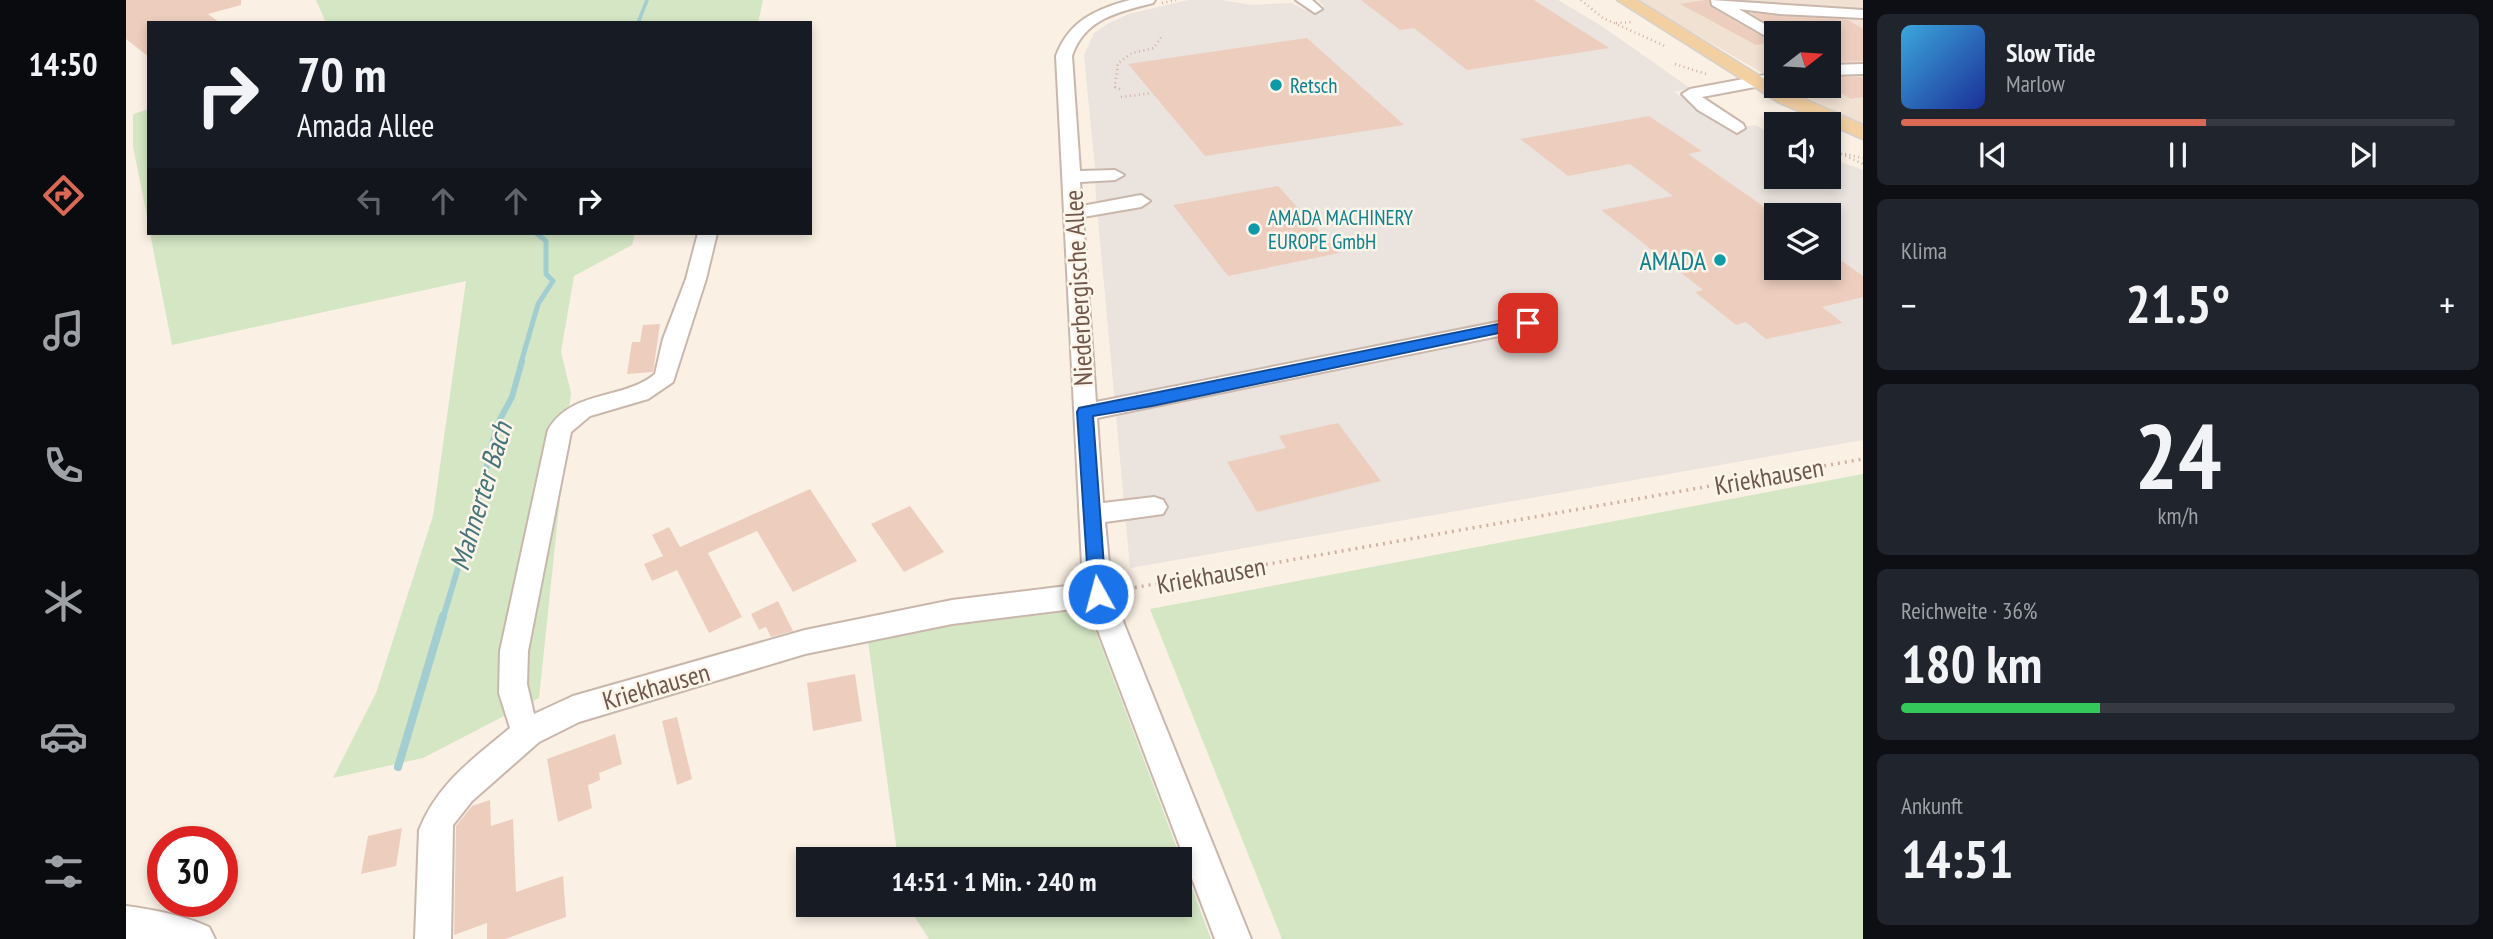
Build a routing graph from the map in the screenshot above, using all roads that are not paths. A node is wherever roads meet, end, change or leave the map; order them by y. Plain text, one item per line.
1 (1625, 0) edge
2 (1716, 1) edge
3 (1154, 2) edge
4 (1863, 14) edge
5 (1764, 31) edge
6 (1841, 69) edge
7 (1863, 69) edge
8 (1764, 80) edge
9 (1756, 81) junction
10 (1704, 107) junction
11 (1677, 109) dead end
12 (1737, 128) dead end
13 (1863, 133) edge
14 (1115, 175) dead end
15 (1072, 177) junction
16 (1141, 201) dead end
17 (1074, 213) junction
18 (707, 235) edge
19 (1523, 319) dead end
20 (1084, 404) junction
21 (1154, 507) dead end
22 (1091, 514) junction
23 (1098, 594) junction
24 (528, 732) junction
25 (126, 923) edge
26 (197, 939) edge
27 (433, 939) edge
28 (1233, 939) edge

1 - 9 main road
2 - 4 street
2 - 5 street
3 - 15 street, Niederbergische Allee
6 - 7 street
8 - 9 street
9 - 10 street
9 - 13 main road
10 - 11 street
10 - 12 street
14 - 15 street
15 - 17 street, Niederbergische Allee
16 - 17 street
17 - 20 street, Niederbergische Allee
18 - 24 street
19 - 20 street
20 - 22 street, Niederbergische Allee
21 - 22 street
22 - 23 street, Niederbergische Allee
23 - 24 street, Kriekhausen
23 - 28 street, Niederbergische Allee
24 - 27 street, Kriekhausen
25 - 26 street

